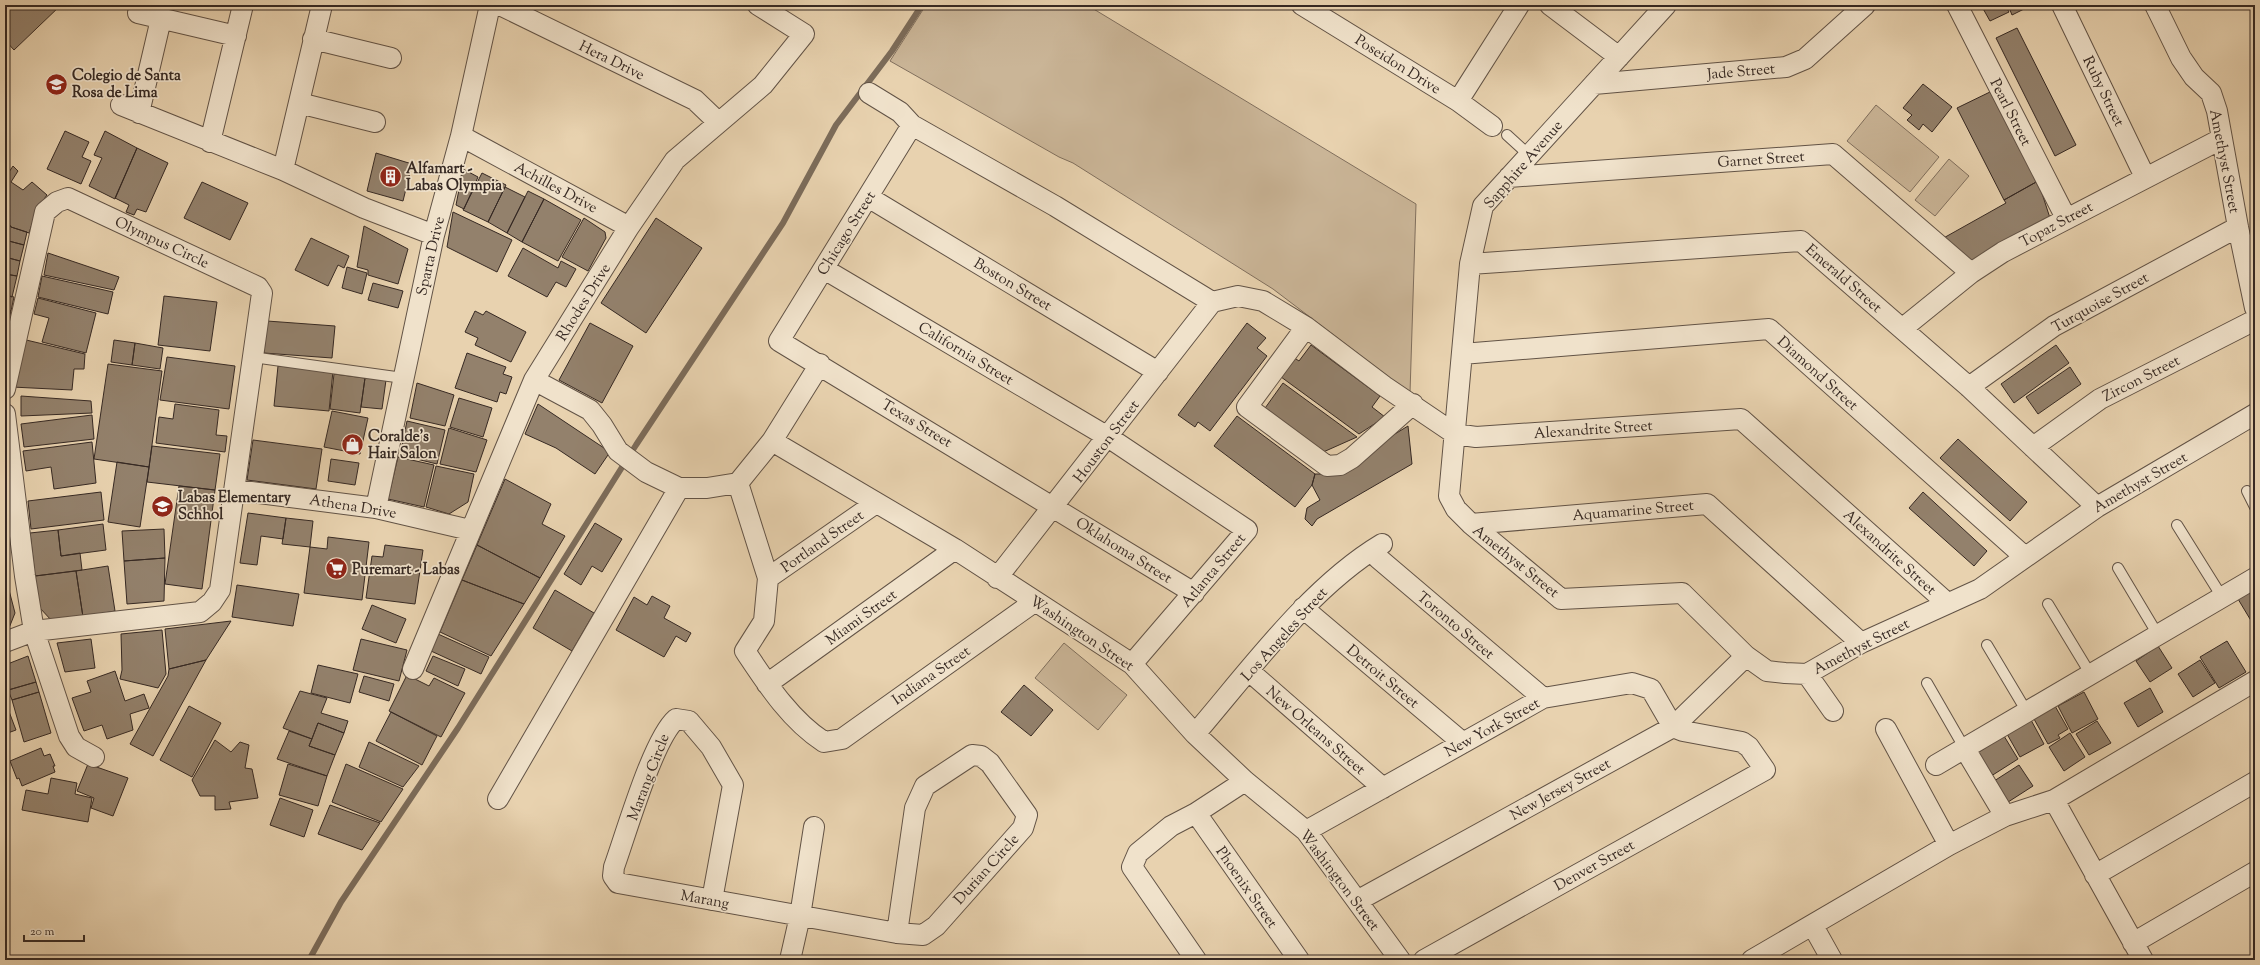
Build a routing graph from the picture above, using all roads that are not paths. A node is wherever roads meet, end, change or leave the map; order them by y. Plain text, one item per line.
1 (243, 5) edge
2 (322, 5) edge
3 (490, 5) edge
4 (500, 5) edge
5 (758, 5) edge
6 (1302, 5) edge
7 (1519, 5) edge
8 (1550, 5) edge
9 (1666, 5) edge
10 (1865, 5) edge
11 (1957, 5) edge
12 (2062, 5) edge
13 (2155, 5) edge
14 (138, 13) dead end
15 (161, 19) junction
16 (236, 36) junction
17 (313, 39) junction
18 (1620, 57) junction
19 (391, 58) dead end
20 (1594, 84) junction
21 (869, 93) dead end
22 (1458, 101) junction
23 (298, 103) junction
24 (375, 122) dead end
25 (718, 122) junction
26 (912, 126) junction
27 (1499, 131) joint
28 (461, 136) junction
29 (2221, 139) junction
30 (210, 142) junction
31 (1529, 155) junction
32 (282, 170) junction
33 (1509, 177) junction
34 (2145, 177) junction
35 (868, 196) junction
36 (2066, 218) junction
37 (629, 227) junction
38 (2238, 227) junction
39 (434, 235) junction
40 (1470, 264) junction
41 (824, 269) junction
42 (1970, 273) junction
43 (1212, 302) junction
44 (2255, 308) edge
45 (2255, 320) edge
46 (1306, 327) junction
47 (1903, 328) junction
48 (780, 341) joint
49 (1462, 354) junction
50 (252, 357) junction
51 (820, 364) junction
52 (1158, 372) junction
53 (403, 378) junction
54 (534, 380) junction
55 (1969, 387) junction
56 (5, 389) edge
57 (1413, 404) junction
58 (5, 414) edge
59 (2255, 414) edge
60 (1455, 434) junction
61 (1108, 437) junction
62 (772, 441) junction
63 (2034, 447) junction
64 (738, 483) junction
65 (679, 488) junction
66 (235, 490) junction
67 (2247, 491) dead end
68 (876, 503) junction
69 (1055, 507) junction
70 (2096, 507) junction
71 (2255, 507) edge
72 (376, 508) junction
73 (1471, 524) junction
74 (2177, 525) dead end
75 (470, 530) junction
76 (1377, 547) joint
77 (955, 550) junction
78 (2025, 557) junction
79 (2118, 568) dead end
80 (768, 578) junction
81 (997, 578) junction
82 (2255, 578) edge
83 (1194, 593) junction
84 (2222, 597) junction
85 (1034, 602) junction
86 (1947, 603) junction
87 (2048, 604) dead end
88 (1303, 608) junction
89 (34, 632) junction
90 (2158, 635) junction
91 (5, 642) edge
92 (1861, 643) junction
93 (1987, 645) dead end
94 (1746, 656) junction
95 (1132, 664) junction
96 (413, 669) dead end
97 (1249, 671) junction
98 (1808, 674) junction
99 (2091, 675) junction
100 (2255, 681) edge
101 (1927, 683) dead end
102 (767, 684) junction
103 (1543, 698) junction
104 (1833, 711) dead end
105 (2027, 712) junction
106 (1673, 727) junction
107 (1886, 729) dead end
108 (1195, 734) junction
109 (1463, 743) junction
110 (1965, 749) junction
111 (94, 757) dead end
112 (1936, 765) dead end
113 (1245, 781) junction
114 (2255, 782) edge
115 (1383, 788) junction
116 (498, 799) dead end
117 (2054, 800) junction
118 (1196, 813) junction
119 (2004, 816) junction
120 (814, 827) dead end
121 (1306, 831) junction
122 (1949, 845) junction
123 (2255, 872) edge
124 (2095, 875) junction
125 (613, 876) joint
126 (712, 900) junction
127 (1357, 901) junction
128 (800, 916) junction
129 (1813, 926) junction
130 (897, 933) junction
131 (2133, 943) junction
132 (790, 960) edge
133 (1196, 960) edge
134 (1299, 960) edge
135 (1400, 960) edge
136 (1424, 960) edge
137 (1752, 960) edge
138 (1832, 960) edge
139 (2143, 960) edge

1 - 16 street
2 - 17 street
3 - 28 street, Sparta Drive
4 - 25 street, Hera Drive
5 - 25 street, Rhodes Drive
6 - 22 street, Poseidon Drive
7 - 22 street
8 - 18 street
9 - 18 street, Sapphire Avenue
10 - 20 street, Jade Street
11 - 36 street, Pearl Street
12 - 34 street, Ruby Street
13 - 29 street, Amethyst Street
14 - 15 street
15 - 16 street
15 - 30 street
16 - 30 street
17 - 19 street
17 - 23 street
18 - 20 street, Sapphire Avenue
20 - 31 street, Sapphire Avenue
21 - 26 street
22 - 27 street, Poseidon Drive
23 - 24 street
23 - 32 street
25 - 37 street, Rhodes Drive
26 - 35 street, Chicago Street
26 - 43 street
27 - 31 lane
28 - 37 street, Achilles Drive
28 - 39 street, Sparta Drive
29 - 34 street, Topaz Street
29 - 38 street, Amethyst Street
30 - 32 street
31 - 33 street, Sapphire Avenue
32 - 39 street
33 - 40 street, Sapphire Avenue
33 - 42 street, Garnet Street
34 - 36 street, Topaz Street
35 - 41 street, Chicago Street
35 - 52 street, Boston Street
36 - 42 street, Topaz Street
37 - 54 street, Rhodes Drive
38 - 44 street, Amethyst Street
38 - 55 street, Turquoise Street
39 - 53 street, Sparta Drive
40 - 47 street, Emerald Street
40 - 49 street, Sapphire Avenue
41 - 48 street, Chicago Street
41 - 61 street, California Street
42 - 47 street, Topaz Street
43 - 46 street, Alexandrite Street
43 - 52 street, Houston Street
45 - 63 street, Zircon Street
46 - 57 street, Alexandrite Street
46 - 57 street
47 - 55 street, Emerald Street
48 - 51 street, Texas Street
49 - 60 street, Sapphire Avenue
49 - 78 street, Diamond Street
50 - 53 lane
50 - 56 street, Olympus Circle
50 - 66 street, Olympus Circle
51 - 62 street
51 - 69 street, Texas Street
52 - 61 street, Houston Street
53 - 72 street, Sparta Drive
54 - 65 street
54 - 75 street, Rhodes Drive
55 - 63 street, Emerald Street
57 - 60 street, Alexandrite Street
58 - 89 street
59 - 70 street, Amethyst Street
60 - 73 street, Amethyst Street
60 - 86 street, Alexandrite Street
61 - 69 street, Houston Street
61 - 83 street, Atlanta Street
62 - 64 street
62 - 68 street, Washington Street
63 - 70 street, Emerald Street
64 - 65 street
64 - 80 street
65 - 116 street
66 - 72 street, Athena Drive
66 - 89 street, Olympus Circle
67 - 71 lane
68 - 77 street, Washington Street
68 - 80 street, Portland Street
69 - 81 street, Houston Street
69 - 83 street, Oklahoma Street
70 - 78 street, Amethyst Street
72 - 75 street, Athena Drive
73 - 92 street, Aquamarine Street
73 - 94 street, Amethyst Street
74 - 84 lane
75 - 96 street, Rhodes Drive
76 - 88 street, Los Angeles Street
76 - 103 street, Toronto Street
77 - 81 street, Washington Street
77 - 102 street, Miami Street
78 - 86 street, Amethyst Street
79 - 90 lane
80 - 102 street
81 - 85 street, Washington Street
82 - 84 street
83 - 95 street, Atlanta Street
84 - 90 street
85 - 95 street, Washington Street
85 - 102 street, Indiana Street
86 - 92 street, Amethyst Street
87 - 99 lane
88 - 97 street, Los Angeles Street
88 - 109 street, Detroit Street
89 - 91 street, Olympus Circle
89 - 111 street
90 - 99 street
92 - 98 street, Amethyst Street
93 - 105 lane
94 - 98 street, Amethyst Street
94 - 106 street, New Jersey Street
95 - 108 street, Washington Street
97 - 108 street, Los Angeles Street
97 - 115 street, New Orleans Street
98 - 104 street
99 - 105 street
100 - 117 street
101 - 110 lane
103 - 106 street, New York Street
103 - 109 street, New York Street
105 - 110 street
106 - 127 street, New Jersey Street
106 - 136 street, Denver Street
107 - 122 street
108 - 113 street, Washington Street
109 - 115 street, New York Street
110 - 112 street
110 - 119 street
113 - 118 street
113 - 121 street, Washington Street
114 - 124 street
115 - 121 street, New York Street
117 - 119 street
117 - 124 street
118 - 133 street
118 - 134 street, Phoenix Street
119 - 122 street
120 - 128 street
121 - 127 street, Washington Street
122 - 129 street
123 - 131 street
124 - 131 street
125 - 126 street, Marang
125 - 126 street, Marang Circle
126 - 128 street, Marang
127 - 135 street, Washington Street
128 - 130 street, Durian Circle
128 - 132 street
129 - 137 street
129 - 138 street
130 - 130 street, Durian Circle
131 - 139 street

